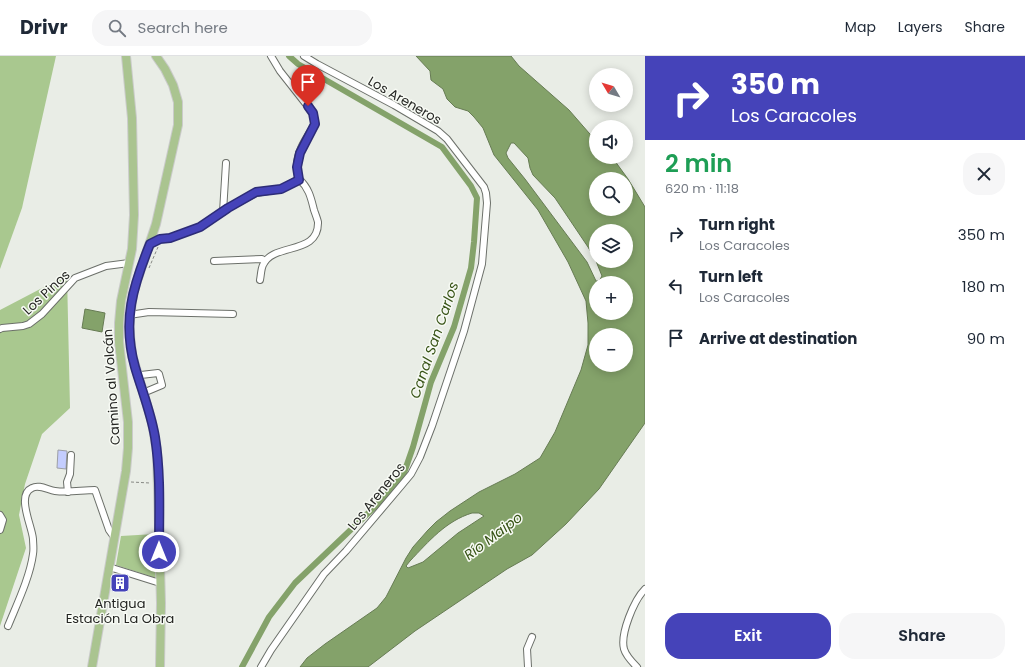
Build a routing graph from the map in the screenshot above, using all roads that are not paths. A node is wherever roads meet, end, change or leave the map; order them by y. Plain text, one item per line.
1 (126, 56) edge
2 (156, 56) edge
3 (271, 56) edge
4 (304, 56) edge
5 (226, 162) dead end
6 (299, 180) junction
7 (223, 212) junction
8 (150, 244) junction
9 (214, 261) dead end
10 (265, 261) junction
11 (129, 263) junction
12 (260, 280) dead end
13 (130, 314) junction
14 (233, 314) dead end
15 (0, 329) edge
16 (137, 374) junction
17 (143, 393) junction
18 (72, 455) dead end
19 (68, 492) junction
20 (0, 515) edge
21 (0, 530) edge
22 (114, 537) junction
23 (109, 567) junction
24 (160, 583) junction
25 (645, 589) edge
26 (8, 626) dead end
27 (532, 637) dead end
28 (92, 667) edge
29 (160, 667) edge
30 (261, 667) edge
31 (528, 667) edge
32 (636, 667) edge

1 - 11 main road, Camino al Volcán
2 - 8 main road, Camino al Volcán
3 - 6 street
4 - 30 street, Los Areneros
5 - 7 street
6 - 7 street
6 - 10 street
7 - 8 street
8 - 13 main road, Camino al Volcán
9 - 10 street
10 - 12 street
11 - 15 street, Los Pinos
11 - 22 main road, Camino al Volcán
13 - 14 street
13 - 16 main road, Camino al Volcán
16 - 17 main road, Camino al Volcán
16 - 17 street
17 - 24 main road, Camino al Volcán
18 - 19 street
19 - 22 street
19 - 26 street
20 - 21 street
22 - 23 main road, Camino al Volcán
23 - 24 street
23 - 28 main road, Camino al Volcán
24 - 29 main road, Camino al Volcán
25 - 32 street
27 - 31 street

